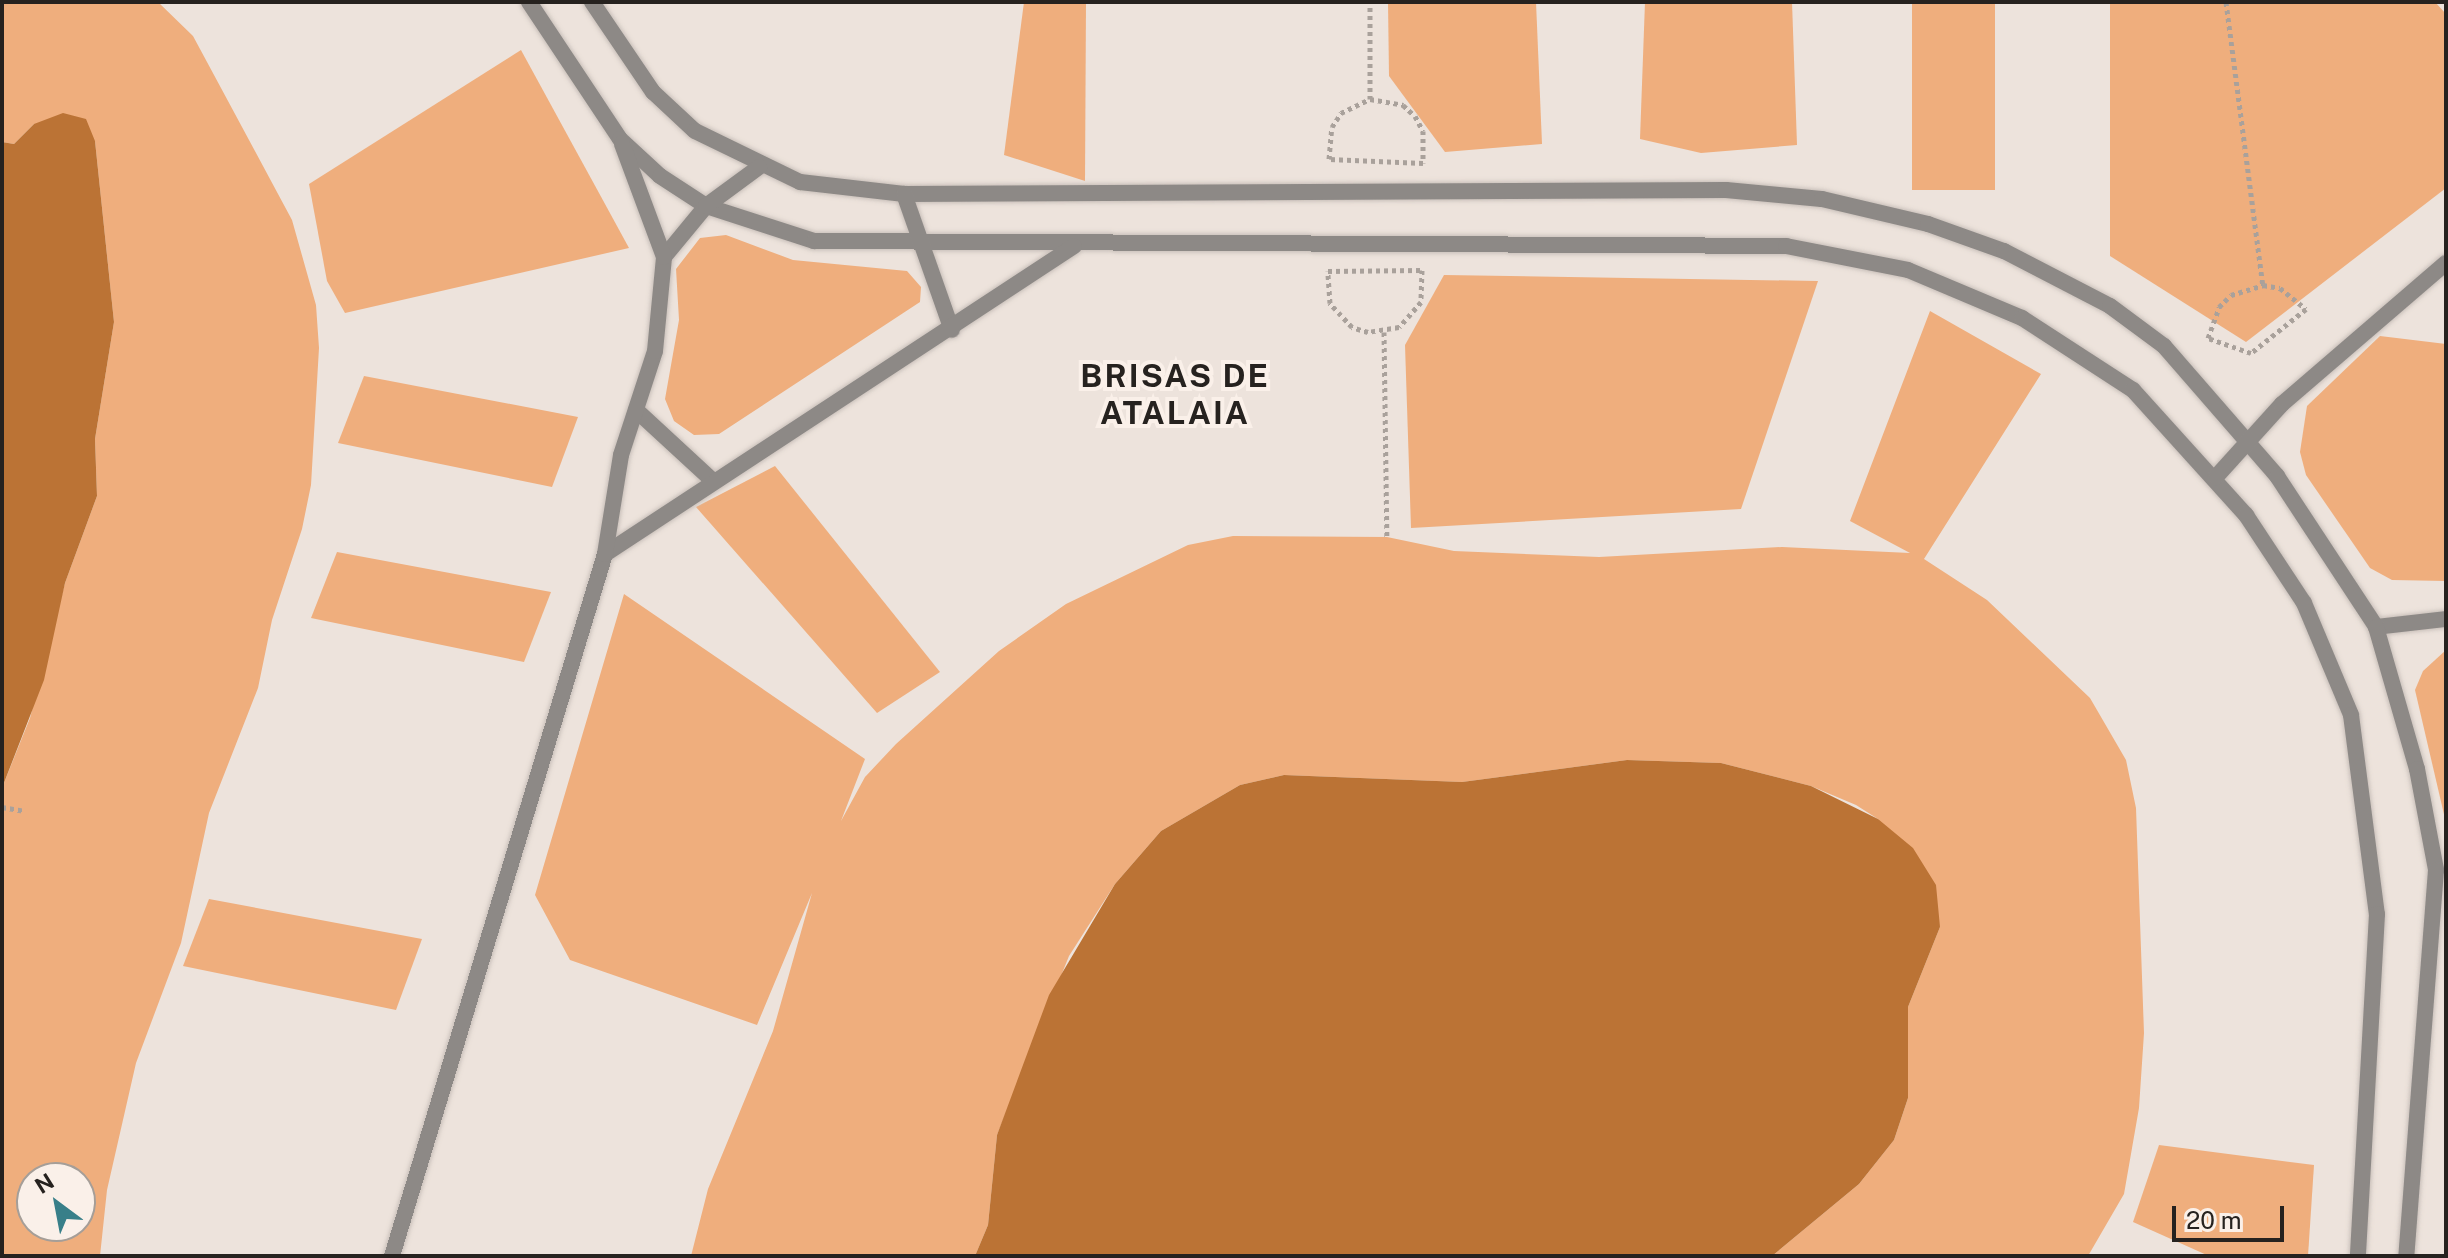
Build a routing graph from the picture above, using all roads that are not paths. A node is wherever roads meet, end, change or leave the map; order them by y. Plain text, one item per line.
1 (529, 2) edge
2 (592, 2) edge
3 (620, 139) junction
4 (759, 167) junction
5 (904, 194) junction
6 (706, 206) junction
7 (927, 246) junction
8 (1074, 246) junction
9 (664, 257) junction
10 (2446, 263) edge
11 (952, 330) junction
12 (636, 410) junction
13 (2248, 440) junction
14 (2216, 477) junction
15 (713, 481) junction
16 (605, 554) junction
17 (2446, 619) edge
18 (2376, 627) junction
19 (2441, 871) edge
20 (392, 1256) edge
21 (2358, 1256) edge
22 (2406, 1256) edge

1 - 3 street
2 - 4 street
3 - 6 street
3 - 9 street
4 - 5 street
4 - 6 street
5 - 7 street
5 - 13 street
6 - 7 street
6 - 9 street
7 - 8 street
7 - 11 street
8 - 11 street
8 - 14 street
9 - 12 street
10 - 13 street
11 - 15 street
12 - 15 street
12 - 16 street
13 - 14 street
13 - 18 street
14 - 21 street
15 - 16 street
16 - 20 street
17 - 18 street
18 - 19 street
19 - 22 street

